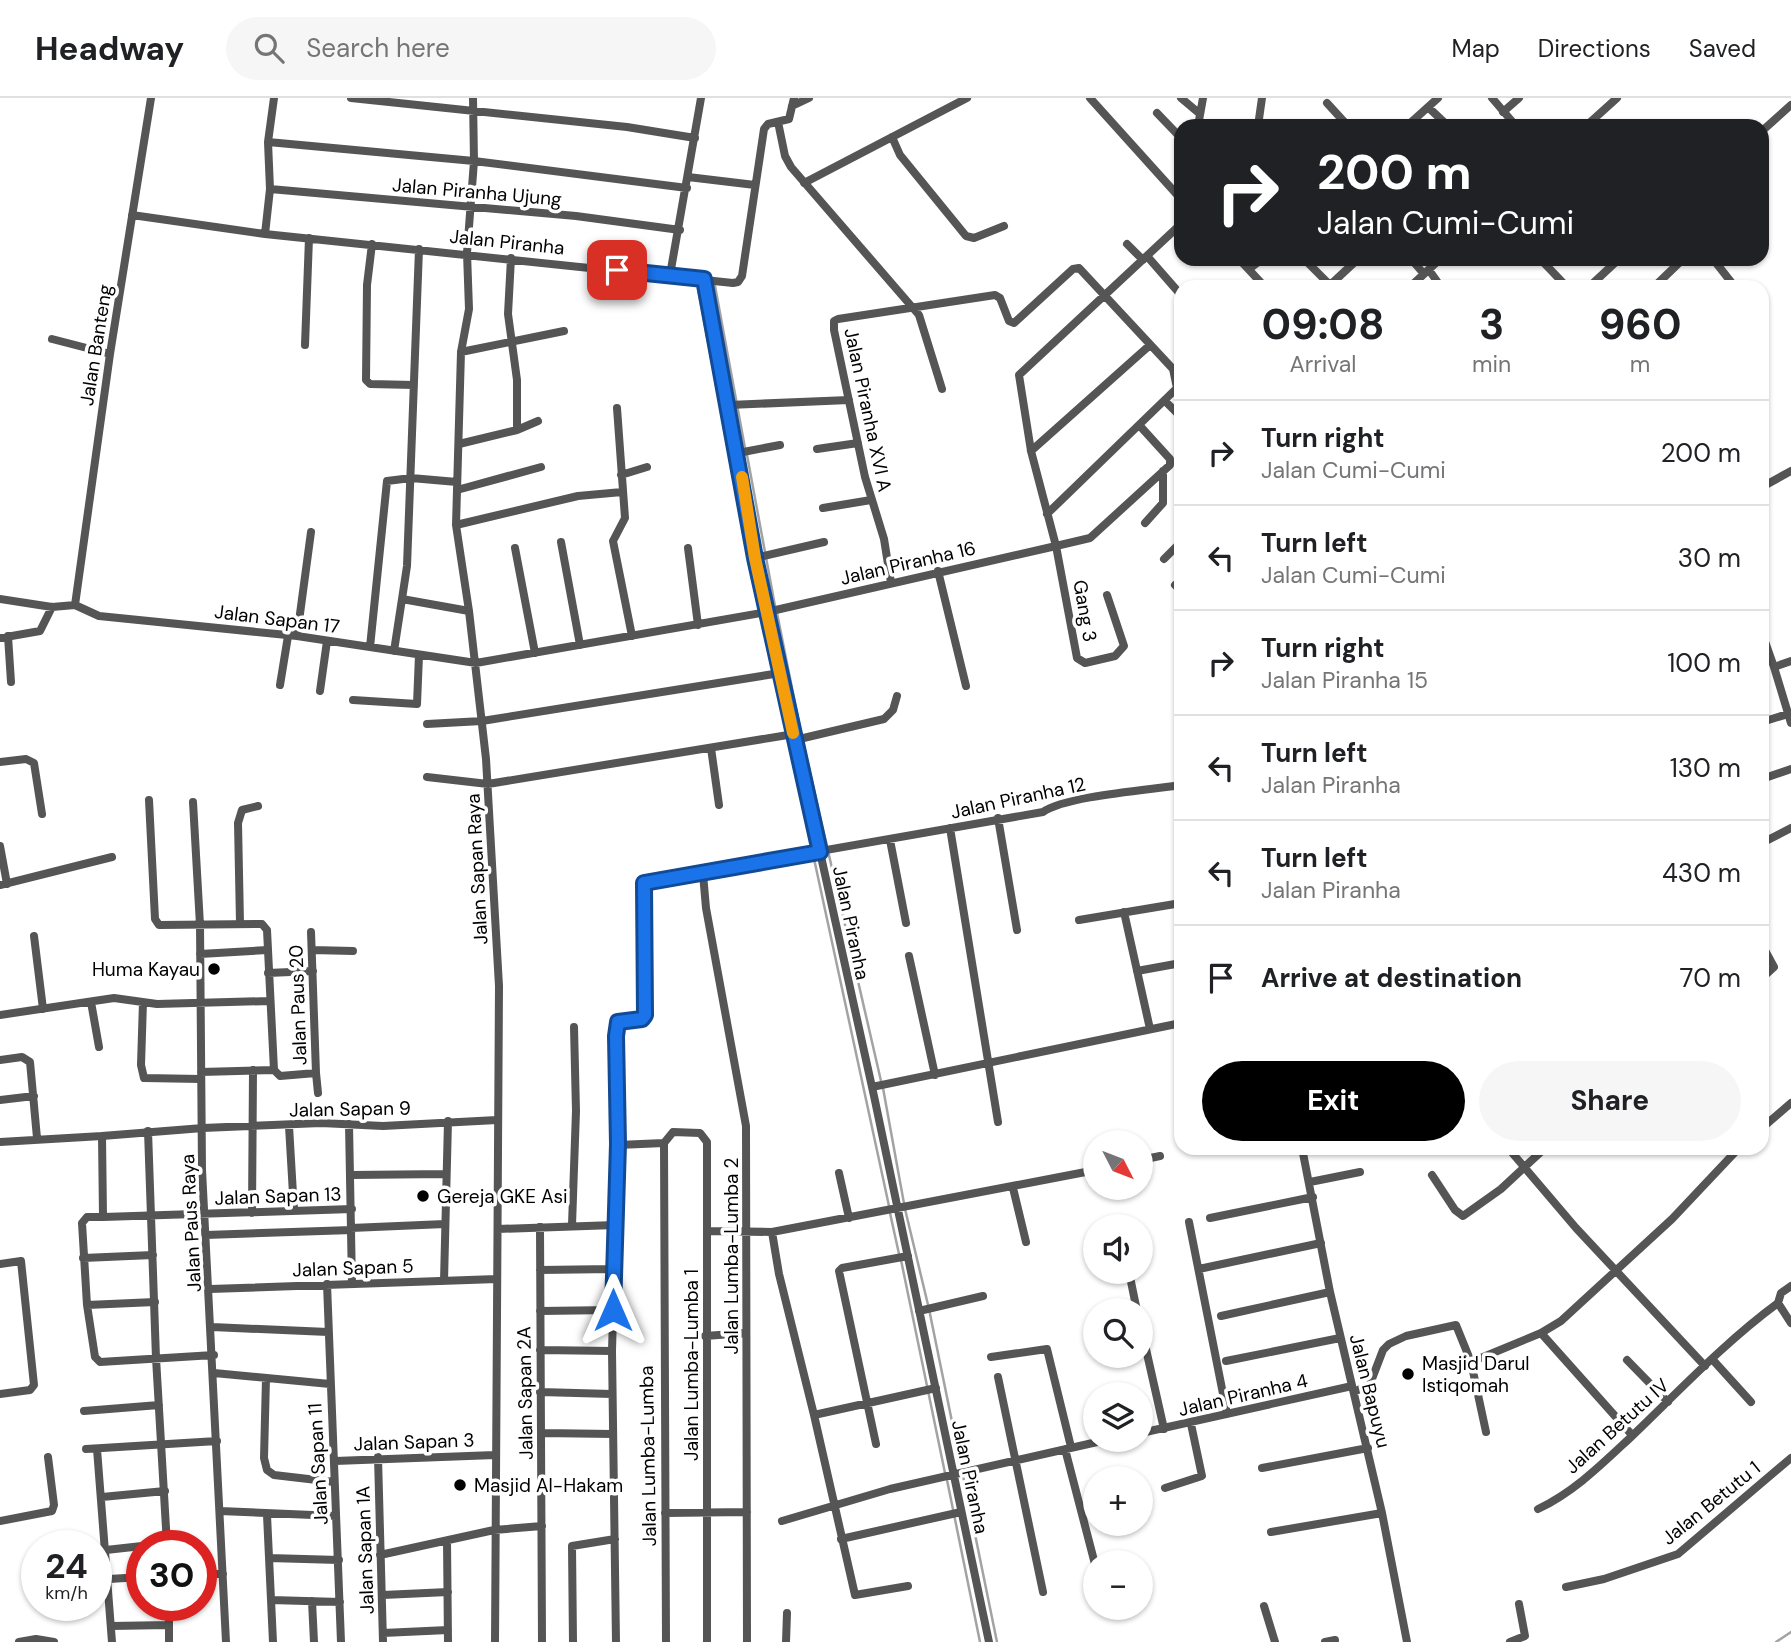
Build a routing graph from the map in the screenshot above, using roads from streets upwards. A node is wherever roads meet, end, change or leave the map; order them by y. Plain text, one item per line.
1 (151, 98) edge
2 (274, 98) edge
3 (351, 98) edge
4 (474, 98) edge
5 (701, 98) edge
6 (809, 98) edge
7 (967, 98) edge
8 (1090, 98) edge
9 (1181, 98) edge
10 (1203, 98) edge
11 (1262, 98) edge
12 (1438, 98) edge
13 (1492, 98) edge
14 (1519, 98) edge
15 (1617, 98) edge
16 (793, 102) edge
17 (1327, 103) dead end
18 (1791, 106) edge
19 (1429, 108) junction
20 (473, 110) junction
21 (1503, 112) junction
22 (1157, 113) dead end
23 (1200, 114) junction
24 (1199, 119) edge
25 (1259, 119) edge
26 (1342, 119) edge
27 (1416, 119) edge
28 (1441, 119) edge
29 (1510, 119) edge
30 (1594, 119) edge
31 (778, 122) junction
32 (1769, 125) edge
33 (1174, 131) edge
34 (892, 137) junction
35 (695, 138) junction
36 (268, 142) junction
37 (474, 161) junction
38 (688, 177) junction
39 (804, 183) junction
40 (755, 185) junction
41 (687, 188) junction
42 (270, 189) junction
43 (1174, 191) edge
44 (470, 207) junction
45 (132, 215) junction
46 (1004, 226) dead end
47 (680, 230) junction
48 (1174, 231) edge
49 (265, 234) junction
50 (309, 238) junction
51 (372, 244) junction
52 (1127, 244) dead end
53 (419, 249) junction
54 (467, 253) junction
55 (511, 258) junction
56 (1145, 258) junction
57 (1245, 266) edge
58 (1254, 266) edge
59 (1310, 266) edge
60 (1350, 266) edge
61 (1419, 266) edge
62 (1432, 266) edge
63 (1547, 266) edge
64 (1612, 266) edge
65 (1676, 266) edge
66 (1718, 266) edge
67 (1249, 270) junction
68 (1426, 272) junction
69 (670, 275) junction
70 (704, 279) junction
71 (1258, 280) edge
72 (1323, 280) edge
73 (1335, 280) edge
74 (1417, 280) edge
75 (1434, 280) edge
76 (1560, 280) edge
77 (1596, 280) edge
78 (1661, 280) edge
79 (1730, 280) edge
80 (1174, 288) edge
81 (1105, 293) junction
82 (912, 306) junction
83 (564, 331) dead end
84 (52, 339) dead end
85 (510, 343) junction
86 (305, 345) dead end
87 (1150, 345) junction
88 (461, 352) junction
89 (110, 354) junction
90 (1173, 369) edge
91 (414, 385) junction
92 (942, 389) dead end
93 (1174, 392) edge
94 (849, 400) junction
95 (1166, 402) junction
96 (729, 405) junction
97 (617, 408) dead end
98 (1174, 410) edge
99 (538, 421) dead end
100 (1140, 426) junction
101 (517, 430) junction
102 (858, 443) junction
103 (458, 444) junction
104 (780, 445) dead end
105 (817, 449) dead end
106 (1031, 451) junction
107 (738, 453) junction
108 (541, 467) dead end
109 (647, 467) dead end
110 (1163, 471) junction
111 (1791, 472) edge
112 (621, 475) junction
113 (411, 478) junction
114 (1769, 483) edge
115 (457, 486) junction
116 (622, 492) junction
117 (871, 500) junction
118 (823, 508) dead end
119 (1047, 514) junction
120 (1145, 523) dead end
121 (456, 525) junction
122 (311, 532) dead end
123 (561, 542) dead end
124 (824, 542) dead end
125 (1056, 546) junction
126 (516, 548) dead end
127 (688, 548) dead end
128 (1174, 549) edge
129 (755, 558) junction
130 (1164, 559) dead end
131 (938, 571) junction
132 (891, 583) junction
133 (1107, 596) dead end
134 (0, 599) edge
135 (402, 599) junction
136 (75, 601) junction
137 (52, 607) junction
138 (470, 611) junction
139 (767, 612) junction
140 (698, 625) junction
141 (292, 636) junction
142 (632, 636) junction
143 (4, 637) edge
144 (327, 641) junction
145 (580, 645) junction
146 (370, 647) junction
147 (394, 651) junction
148 (535, 653) junction
149 (1769, 653) edge
150 (419, 655) junction
151 (1791, 660) edge
152 (476, 663) junction
153 (1774, 667) junction
154 (780, 673) junction
155 (11, 682) dead end
156 (280, 685) dead end
157 (966, 686) dead end
158 (320, 691) dead end
159 (897, 696) dead end
160 (353, 701) dead end
161 (1790, 717) edge
162 (482, 721) junction
163 (1769, 721) edge
164 (427, 723) dead end
165 (794, 737) junction
166 (711, 748) junction
167 (0, 762) edge
168 (1791, 769) edge
169 (427, 777) dead end
170 (1769, 777) edge
171 (488, 784) junction
172 (1174, 786) edge
173 (149, 800) dead end
174 (193, 802) dead end
175 (258, 806) dead end
176 (719, 806) dead end
177 (42, 814) dead end
178 (998, 818) junction
179 (950, 828) junction
180 (1791, 828) edge
181 (890, 839) junction
182 (1769, 839) edge
183 (0, 846) edge
184 (820, 852) junction
185 (112, 857) dead end
186 (703, 874) junction
187 (4, 885) edge
188 (1174, 904) edge
189 (1124, 912) junction
190 (1079, 920) dead end
191 (240, 923) junction
192 (905, 923) dead end
193 (200, 925) junction
194 (1017, 930) dead end
195 (311, 932) dead end
196 (34, 936) dead end
197 (267, 950) junction
198 (312, 950) junction
199 (352, 951) dead end
200 (200, 954) junction
201 (909, 956) dead end
202 (1174, 964) edge
203 (313, 971) junction
204 (1137, 971) junction
205 (268, 973) junction
206 (269, 1001) junction
207 (91, 1002) junction
208 (143, 1002) junction
209 (200, 1004) junction
210 (43, 1009) junction
211 (0, 1015) edge
212 (1174, 1024) edge
213 (574, 1027) dead end
214 (1150, 1029) junction
215 (99, 1048) dead end
216 (0, 1060) edge
217 (987, 1065) junction
218 (274, 1069) junction
219 (253, 1070) junction
220 (316, 1073) junction
221 (201, 1075) junction
222 (935, 1075) junction
223 (872, 1087) junction
224 (318, 1093) dead end
225 (34, 1096) junction
226 (0, 1100) edge
227 (1791, 1103) edge
228 (497, 1120) junction
229 (448, 1121) junction
230 (998, 1122) dead end
231 (1769, 1122) edge
232 (349, 1124) junction
233 (289, 1126) junction
234 (203, 1128) junction
235 (252, 1128) junction
236 (148, 1131) junction
237 (104, 1136) junction
238 (37, 1138) junction
239 (0, 1142) edge
240 (664, 1143) junction
241 (618, 1144) junction
242 (1304, 1155) edge
243 (1514, 1155) edge
244 (1538, 1155) edge
245 (1732, 1155) edge
246 (1160, 1156) dead end
247 (1153, 1157) edge
248 (1524, 1168) junction
249 (1360, 1172) dead end
250 (839, 1173) dead end
251 (1083, 1173) edge
252 (446, 1174) junction
253 (351, 1175) junction
254 (1432, 1175) dead end
255 (1310, 1182) junction
256 (1013, 1188) junction
257 (1312, 1197) junction
258 (352, 1209) junction
259 (897, 1210) junction
260 (294, 1211) junction
261 (252, 1213) junction
262 (205, 1215) junction
263 (151, 1216) junction
264 (103, 1217) junction
265 (1210, 1217) dead end
266 (849, 1218) junction
267 (1189, 1222) dead end
268 (445, 1224) junction
269 (572, 1225) junction
270 (615, 1225) junction
271 (540, 1227) junction
272 (352, 1229) junction
273 (498, 1229) junction
274 (708, 1231) junction
275 (772, 1232) junction
276 (747, 1233) junction
277 (206, 1235) junction
278 (1026, 1242) dead end
279 (1321, 1243) junction
280 (153, 1255) junction
281 (908, 1256) junction
282 (83, 1258) junction
283 (0, 1264) edge
284 (613, 1269) junction
285 (1199, 1269) junction
286 (540, 1270) junction
287 (1616, 1272) junction
288 (497, 1279) junction
289 (444, 1281) junction
290 (327, 1283) junction
291 (352, 1284) junction
292 (1791, 1286) edge
293 (210, 1289) junction
294 (1330, 1292) junction
295 (983, 1296) dead end
296 (155, 1302) junction
297 (1778, 1303) junction
298 (87, 1305) junction
299 (613, 1310) junction
300 (540, 1311) junction
301 (919, 1311) junction
302 (1221, 1315) dead end
303 (1791, 1323) edge
304 (212, 1326) junction
305 (328, 1332) junction
306 (1541, 1333) junction
307 (746, 1334) junction
308 (705, 1336) junction
309 (1340, 1338) junction
310 (540, 1350) junction
311 (612, 1351) junction
312 (214, 1355) junction
313 (991, 1357) dead end
314 (156, 1359) junction
315 (1713, 1359) junction
316 (1627, 1360) dead end
317 (1226, 1361) dead end
318 (1471, 1363) junction
319 (1705, 1366) junction
320 (1150, 1368) edge
321 (214, 1373) junction
322 (998, 1377) dead end
323 (266, 1378) junction
324 (330, 1384) junction
325 (936, 1388) junction
326 (1353, 1389) junction
327 (540, 1392) junction
328 (0, 1394) edge
329 (612, 1394) junction
330 (867, 1402) junction
331 (1668, 1402) junction
332 (1751, 1402) dead end
333 (159, 1405) junction
334 (84, 1411) dead end
335 (1227, 1414) junction
336 (814, 1415) junction
337 (1191, 1424) junction
338 (1164, 1429) junction
339 (1153, 1431) edge
340 (1486, 1432) dead end
341 (542, 1433) junction
342 (613, 1434) junction
343 (1632, 1435) junction
344 (217, 1441) junction
345 (161, 1444) junction
346 (876, 1444) dead end
347 (1083, 1445) edge
348 (1068, 1448) junction
349 (1367, 1448) junction
350 (86, 1449) dead end
351 (97, 1449) junction
352 (495, 1455) junction
353 (48, 1457) dead end
354 (377, 1457) junction
355 (1791, 1458) edge
356 (1014, 1459) junction
357 (335, 1461) junction
358 (1262, 1468) dead end
359 (954, 1473) junction
360 (334, 1482) junction
361 (1166, 1488) dead end
362 (165, 1491) junction
363 (102, 1497) junction
364 (834, 1505) junction
365 (1538, 1509) dead end
366 (220, 1511) junction
367 (747, 1512) junction
368 (961, 1512) junction
369 (665, 1513) junction
370 (1382, 1513) junction
371 (706, 1514) junction
372 (267, 1515) junction
373 (336, 1516) junction
374 (0, 1521) edge
375 (782, 1521) dead end
376 (542, 1526) junction
377 (104, 1530) edge
378 (166, 1530) edge
379 (494, 1530) junction
380 (1271, 1532) dead end
381 (615, 1539) junction
382 (841, 1539) junction
383 (447, 1541) junction
384 (1092, 1550) edge
385 (380, 1555) junction
386 (269, 1558) junction
387 (339, 1560) junction
388 (217, 1574) edge
389 (223, 1574) junction
390 (908, 1586) dead end
391 (1566, 1587) dead end
392 (448, 1592) junction
393 (1042, 1592) dead end
394 (383, 1595) junction
395 (271, 1601) junction
396 (312, 1601) junction
397 (340, 1602) junction
398 (1520, 1604) dead end
399 (1264, 1606) dead end
400 (787, 1613) dead end
401 (111, 1621) edge
402 (169, 1621) edge
403 (169, 1625) junction
404 (111, 1626) junction
405 (448, 1630) junction
406 (383, 1637) edge
407 (1335, 1640) dead end
408 (19, 1642) edge
409 (54, 1642) edge
410 (112, 1642) edge
411 (169, 1642) edge
412 (226, 1642) edge
413 (273, 1642) edge
414 (314, 1642) edge
415 (341, 1642) edge
416 (448, 1642) edge
417 (495, 1642) edge
418 (542, 1642) edge
419 (573, 1642) edge
420 (616, 1642) edge
421 (666, 1642) edge
422 (707, 1642) edge
423 (747, 1642) edge
424 (786, 1642) edge
425 (989, 1642) edge
426 (1275, 1642) edge
427 (1325, 1642) edge
428 (1407, 1642) edge
429 (1510, 1642) edge

1 - 45 street, Jalan Banteng
2 - 36 street
3 - 20 street
4 - 20 street, Jalan Sapan Raya
5 - 35 street
6 - 16 street
7 - 34 street
8 - 43 street
9 - 23 street
10 - 23 street
11 - 25 street
12 - 19 street
13 - 21 street
14 - 21 street
15 - 30 street
16 - 31 street
17 - 26 street
18 - 32 street
19 - 27 street
19 - 28 street
20 - 35 street
20 - 37 street, Jalan Sapan Raya
21 - 29 street
22 - 33 street
23 - 24 street
31 - 39 street
31 - 40 street
34 - 39 street
34 - 46 street
35 - 38 street
36 - 37 street
36 - 42 street
37 - 41 street
37 - 44 street, Jalan Sapan Raya
38 - 40 street
38 - 41 street
39 - 82 street
40 - 70 street
41 - 47 street
42 - 44 street, Jalan Piranha Ujung
42 - 49 street
44 - 47 street, Jalan Piranha Ujung
44 - 54 street, Jalan Sapan Raya
45 - 49 street, Jalan Piranha
45 - 89 street, Jalan Banteng
47 - 69 street
48 - 56 street
49 - 50 street, Jalan Piranha
50 - 51 street, Jalan Piranha
50 - 86 street
51 - 53 street, Jalan Piranha
51 - 91 street
52 - 56 street
53 - 54 street, Jalan Piranha
53 - 91 street
54 - 55 street, Jalan Piranha
54 - 88 street, Jalan Sapan Raya
55 - 69 street, Jalan Piranha
55 - 85 street
56 - 80 street
56 - 81 street
57 - 67 street
58 - 67 street
59 - 72 street
60 - 73 street
61 - 68 street
62 - 68 street
63 - 76 street
64 - 77 street
65 - 78 street
66 - 79 street
67 - 71 street
68 - 74 street
68 - 75 street
69 - 70 street, Jalan Piranha
70 - 96 street, Jalan Piranha
81 - 82 street
81 - 87 street
81 - 106 street
82 - 92 street
82 - 94 street, Jalan Piranha XVI A
83 - 85 street
84 - 89 street
85 - 88 street
85 - 101 street
87 - 90 street
87 - 106 street
88 - 103 street, Jalan Sapan Raya
89 - 136 street, Jalan Banteng
91 - 113 street
93 - 95 street
94 - 96 street
94 - 102 street, Jalan Piranha XVI A
95 - 98 street
95 - 100 street
96 - 107 street, Jalan Piranha
97 - 112 street
99 - 101 street
100 - 110 street
100 - 119 street
101 - 103 street
102 - 105 street
102 - 117 street, Jalan Piranha XVI A
103 - 115 street, Jalan Sapan Raya
104 - 107 street
106 - 119 street
107 - 129 street, Jalan Piranha
108 - 115 street
109 - 112 street
110 - 120 street
110 - 125 street, Jalan Piranha 16
111 - 114 street
112 - 116 street
113 - 115 street
113 - 135 street
113 - 146 street
115 - 121 street, Jalan Sapan Raya
116 - 121 street
116 - 142 street
117 - 118 street
117 - 132 street, Jalan Piranha XVI A
119 - 125 street
121 - 138 street, Jalan Sapan Raya
122 - 141 street
123 - 145 street
124 - 129 street
125 - 131 street, Jalan Piranha 16
125 - 133 street, Gang 3
126 - 148 street
127 - 140 street
128 - 130 street
129 - 139 street, Jalan Piranha
131 - 132 street, Jalan Piranha 16
131 - 157 street
132 - 139 street, Jalan Piranha 16
134 - 137 street
135 - 138 street
135 - 147 street
136 - 137 street
136 - 141 street, Jalan Sapan 17
137 - 143 street
138 - 152 street, Jalan Sapan Raya
139 - 140 street, Jalan Piranha 16
139 - 154 street, Jalan Piranha
140 - 142 street, Jalan Piranha 16
141 - 144 street, Jalan Sapan 17
141 - 156 street
142 - 145 street, Jalan Sapan 17
143 - 155 street
144 - 146 street, Jalan Sapan 17
144 - 158 street
145 - 148 street, Jalan Sapan 17
146 - 147 street, Jalan Sapan 17
147 - 150 street, Jalan Sapan 17
148 - 152 street, Jalan Sapan 17
149 - 153 street
150 - 152 street, Jalan Sapan 17
150 - 160 street
151 - 153 street
152 - 162 street, Jalan Sapan Raya
153 - 161 street
154 - 162 street
154 - 165 street, Jalan Piranha
159 - 165 street
161 - 163 street
162 - 164 street
162 - 171 street, Jalan Sapan Raya
165 - 166 street
165 - 184 street, Jalan Piranha
166 - 171 street
166 - 176 street
167 - 177 street
168 - 170 street
169 - 171 street
171 - 228 street, Jalan Sapan Raya
172 - 178 street, Jalan Piranha 12
173 - 193 street
174 - 193 street, Jalan Paus Raya
175 - 191 street
178 - 179 street, Jalan Piranha 12
178 - 194 street
179 - 181 street, Jalan Piranha 12
179 - 217 street
180 - 182 street
181 - 184 street, Jalan Piranha 12
181 - 192 street
183 - 187 street
184 - 186 street, Jalan Piranha 12
184 - 223 street, Jalan Piranha
185 - 187 street
186 - 241 street, Jalan Piranha 12
186 - 276 street, Jalan Lumba-Lumba 2
188 - 189 street
189 - 190 street
189 - 204 street
191 - 193 street
191 - 197 street, Jalan Paus 20
193 - 200 street, Jalan Paus Raya
195 - 198 street, Jalan Paus 20
196 - 210 street
197 - 200 street
197 - 205 street, Jalan Paus 20
198 - 199 street
198 - 203 street, Jalan Paus 20
200 - 209 street, Jalan Paus Raya
201 - 222 street
202 - 204 street
203 - 205 street
203 - 220 street, Jalan Paus 20
204 - 214 street
205 - 206 street, Jalan Paus 20
206 - 209 street
206 - 218 street, Jalan Paus 20
207 - 208 street
207 - 210 street
207 - 215 street
208 - 209 street
208 - 221 street, Jalan Paus 20
209 - 221 street, Jalan Paus Raya
210 - 211 street
212 - 214 street
213 - 269 street
214 - 217 street
216 - 225 street
217 - 222 street
217 - 230 street
218 - 219 street, Jalan Paus 20
218 - 220 street, Jalan Paus 20
219 - 221 street, Jalan Paus 20
219 - 235 street
220 - 224 street
221 - 234 street, Jalan Paus Raya
222 - 223 street
223 - 259 street, Jalan Piranha
225 - 226 street
225 - 238 street
227 - 231 street
228 - 229 street, Jalan Sapan 9
228 - 273 street, Jalan Sapan Raya
229 - 232 street, Jalan Sapan 9
229 - 252 street
232 - 233 street, Jalan Sapan 9
232 - 253 street
233 - 235 street, Jalan Sapan 9
233 - 260 street
234 - 235 street, Jalan Sapan 9
234 - 236 street, Jalan Sapan 9
234 - 262 street, Jalan Paus Raya
235 - 261 street
236 - 237 street, Jalan Sapan 9
236 - 263 street
237 - 238 street, Jalan Sapan 9
237 - 264 street
238 - 239 street, Jalan Sapan 9
240 - 241 street
240 - 274 street, Jalan Lumba-Lumba 1
240 - 369 street, Jalan Lumba-Lumba
241 - 270 street
242 - 255 street, Jalan Bapuyu
243 - 248 street
244 - 248 street
245 - 287 street
246 - 247 street
248 - 254 street
248 - 287 street
249 - 255 street
250 - 266 street
251 - 256 street
252 - 253 street
252 - 268 street
253 - 258 street
255 - 257 street, Jalan Bapuyu
256 - 259 street
256 - 278 street
257 - 265 street
257 - 279 street, Jalan Bapuyu
258 - 260 street, Jalan Sapan 13
258 - 272 street
259 - 266 street
259 - 281 street, Jalan Piranha
260 - 261 street, Jalan Sapan 13
261 - 262 street, Jalan Sapan 13
262 - 263 street, Jalan Sapan 13
262 - 277 street, Jalan Paus Raya
263 - 264 street, Jalan Sapan 13
263 - 280 street
264 - 282 street
266 - 275 street
267 - 285 street
268 - 272 street
268 - 289 street
269 - 270 street
269 - 271 street
270 - 284 street
271 - 273 street
271 - 286 street, Jalan Sapan 2A
272 - 277 street
272 - 291 street
273 - 288 street, Jalan Sapan Raya
274 - 276 street
274 - 308 street, Jalan Lumba-Lumba 1
275 - 276 street
275 - 336 street
276 - 307 street, Jalan Lumba-Lumba 2
277 - 293 street, Jalan Paus Raya
279 - 285 street
279 - 294 street, Jalan Bapuyu
280 - 282 street
280 - 296 street
281 - 301 street, Jalan Piranha
281 - 330 street
282 - 298 street
283 - 328 street
284 - 286 street
284 - 299 street
285 - 335 street
286 - 300 street, Jalan Sapan 2A
287 - 306 street
287 - 319 street
288 - 289 street, Jalan Sapan 5
288 - 352 street, Jalan Sapan Raya
289 - 291 street, Jalan Sapan 5
290 - 291 street, Jalan Sapan 5
290 - 293 street, Jalan Sapan 5
290 - 305 street, Jalan Sapan 11
292 - 297 street, Jalan Betutu IV
293 - 304 street, Jalan Paus Raya
294 - 302 street
294 - 309 street, Jalan Bapuyu
295 - 301 street
296 - 298 street
296 - 314 street
297 - 303 street
297 - 315 street, Jalan Betutu IV
298 - 314 street
299 - 300 street
299 - 311 street
300 - 310 street, Jalan Sapan 2A
301 - 325 street, Jalan Piranha
304 - 305 street
304 - 312 street, Jalan Paus Raya
305 - 324 street, Jalan Sapan 11
306 - 318 street
306 - 343 street
307 - 308 street
307 - 367 street, Jalan Lumba-Lumba 2
308 - 371 street, Jalan Lumba-Lumba 1
309 - 317 street
309 - 326 street, Jalan Bapuyu
310 - 311 street
310 - 327 street, Jalan Sapan 2A
311 - 329 street
312 - 314 street
312 - 321 street, Jalan Paus Raya
313 - 348 street
314 - 333 street
315 - 319 street, Jalan Betutu IV
315 - 332 street
316 - 331 street
318 - 326 street
318 - 340 street
319 - 331 street, Jalan Betutu IV
320 - 338 street
321 - 323 street
321 - 344 street, Jalan Paus Raya
322 - 356 street
323 - 324 street
323 - 360 street
324 - 357 street, Jalan Sapan 11
325 - 330 street
325 - 359 street, Jalan Piranha
326 - 335 street, Jalan Piranha 4
326 - 349 street, Jalan Bapuyu
327 - 329 street
327 - 341 street, Jalan Sapan 2A
329 - 342 street
330 - 336 street
330 - 346 street
331 - 343 street, Jalan Betutu IV
333 - 334 street
333 - 345 street
335 - 337 street, Jalan Piranha 4
336 - 364 street
337 - 338 street, Jalan Piranha 4
337 - 361 street
338 - 339 street, Jalan Piranha 4
341 - 342 street
341 - 376 street, Jalan Sapan 2A
342 - 381 street
343 - 365 street, Jalan Betutu IV
344 - 345 street
344 - 366 street, Jalan Paus Raya
345 - 351 street
345 - 362 street
347 - 348 street
348 - 356 street
348 - 384 street
349 - 358 street
349 - 370 street, Jalan Bapuyu
350 - 351 street
351 - 363 street
352 - 354 street, Jalan Sapan 3
352 - 379 street, Jalan Sapan Raya
353 - 374 street
354 - 357 street, Jalan Sapan 3
354 - 385 street, Jalan Sapan 1A
355 - 391 street, Jalan Betutu 1
356 - 359 street
356 - 393 street
357 - 360 street, Jalan Sapan 11
359 - 364 street
359 - 368 street, Jalan Piranha
360 - 373 street, Jalan Sapan 11
362 - 363 street
362 - 378 street
363 - 377 street
364 - 375 street
364 - 382 street
366 - 372 street
366 - 389 street, Jalan Paus Raya
367 - 371 street
367 - 423 street, Jalan Lumba-Lumba 2
368 - 382 street
368 - 425 street, Jalan Piranha
369 - 371 street
369 - 421 street, Jalan Lumba-Lumba
370 - 380 street
370 - 428 street, Jalan Bapuyu
371 - 422 street, Jalan Lumba-Lumba 1
372 - 373 street
372 - 386 street
373 - 387 street, Jalan Sapan 11
376 - 379 street
376 - 418 street, Jalan Sapan 2A
379 - 383 street
379 - 417 street, Jalan Sapan Raya
381 - 419 street
381 - 420 street
382 - 390 street
383 - 385 street
383 - 392 street
385 - 394 street, Jalan Sapan 1A
386 - 387 street
386 - 395 street
387 - 397 street, Jalan Sapan 11
388 - 389 street
389 - 412 street, Jalan Paus Raya
392 - 394 street
392 - 405 street
394 - 406 street, Jalan Sapan 1A
395 - 396 street
395 - 413 street
396 - 397 street
396 - 414 street
397 - 415 street, Jalan Sapan 11
398 - 429 street
399 - 426 street
400 - 424 street
401 - 404 street
402 - 403 street
403 - 404 street
403 - 411 street
404 - 410 street
405 - 406 street
405 - 416 street
407 - 427 street
408 - 409 street

